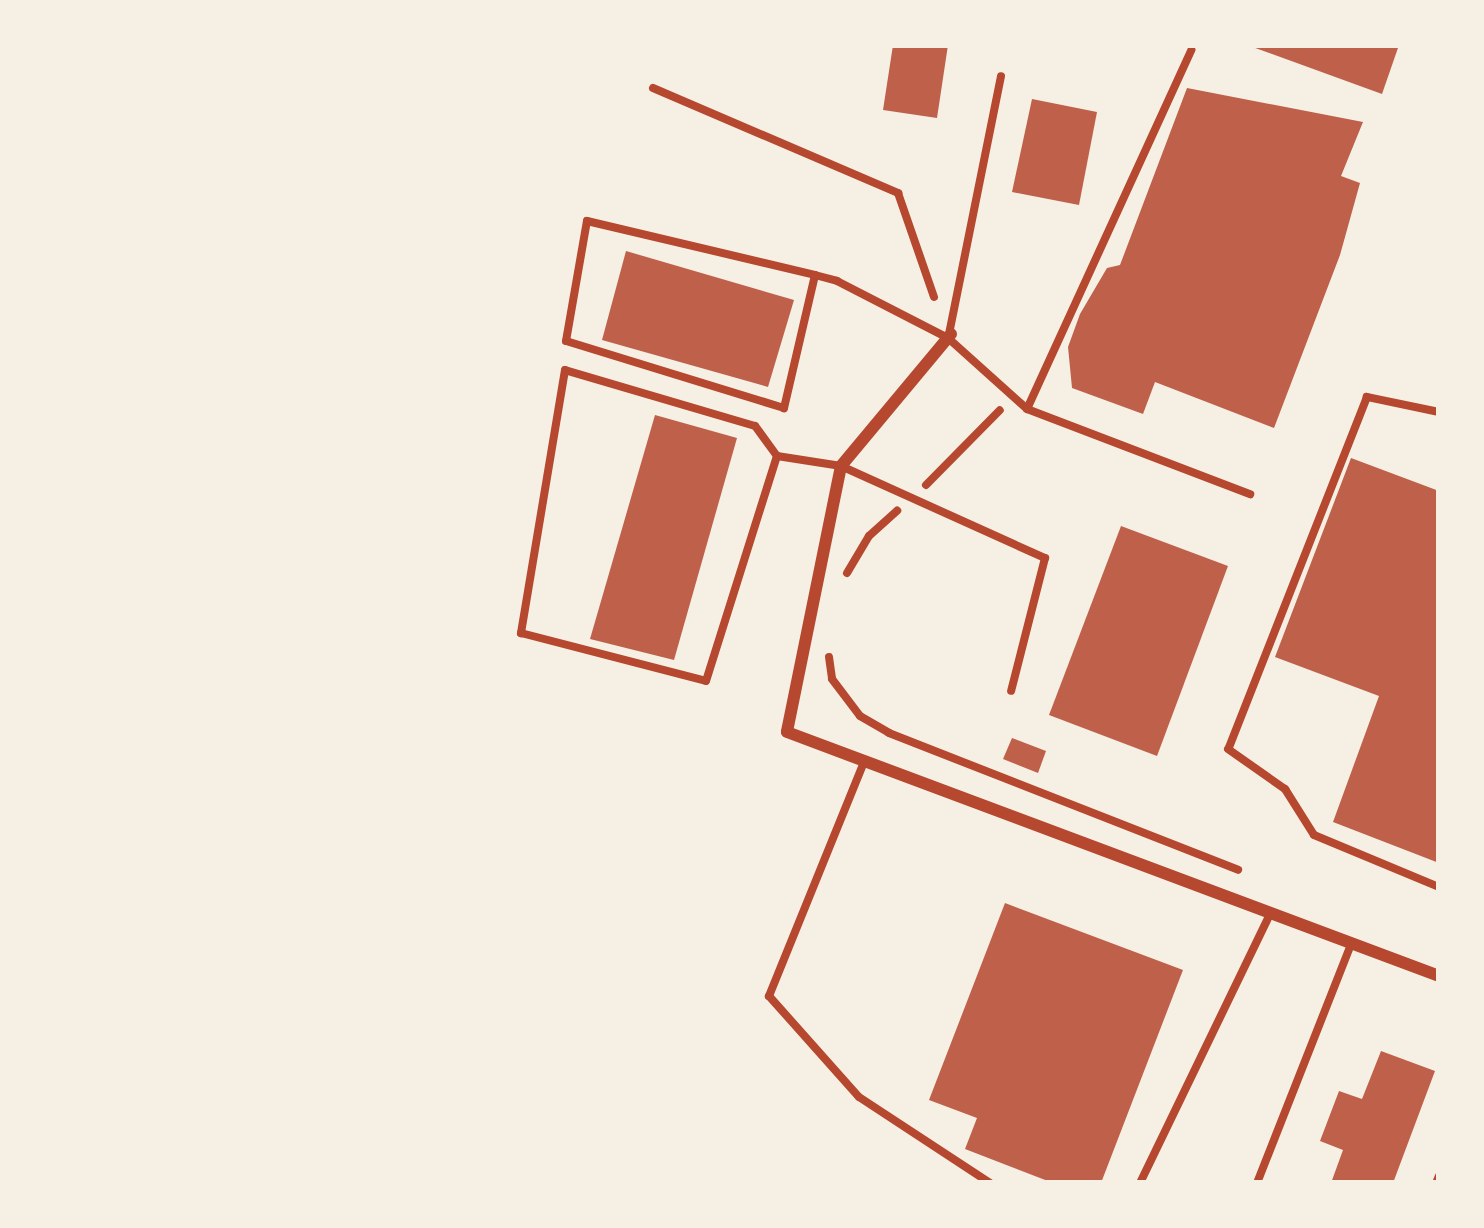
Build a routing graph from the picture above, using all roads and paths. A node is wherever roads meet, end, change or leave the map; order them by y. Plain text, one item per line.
1 (1191, 50) dead end
2 (1001, 76) dead end
3 (653, 88) dead end
4 (815, 275) junction
5 (950, 336) junction
6 (1014, 397) junction
7 (1027, 409) junction
8 (1439, 412) edge
9 (777, 456) junction
10 (842, 466) junction
11 (1250, 494) dead end
12 (916, 496) junction
13 (842, 583) dead end
14 (827, 643) dead end
15 (1011, 692) dead end
16 (864, 760) junction
17 (1252, 875) dead end
18 (1439, 887) edge
19 (1271, 913) junction
20 (1352, 943) junction
21 (1439, 976) edge
22 (990, 1183) edge
23 (1140, 1183) edge
24 (1257, 1183) edge

1 - 7 lane
2 - 5 lane
3 - 5 path
4 - 4 lane
4 - 5 lane
5 - 6 lane
5 - 10 street
6 - 7 lane
6 - 12 path
7 - 11 lane
8 - 18 lane
9 - 9 lane
9 - 10 lane
10 - 12 lane
10 - 16 street
12 - 13 path
12 - 15 lane
14 - 17 path
16 - 19 street
16 - 22 lane
19 - 20 street
19 - 23 lane
20 - 21 street
20 - 24 lane

